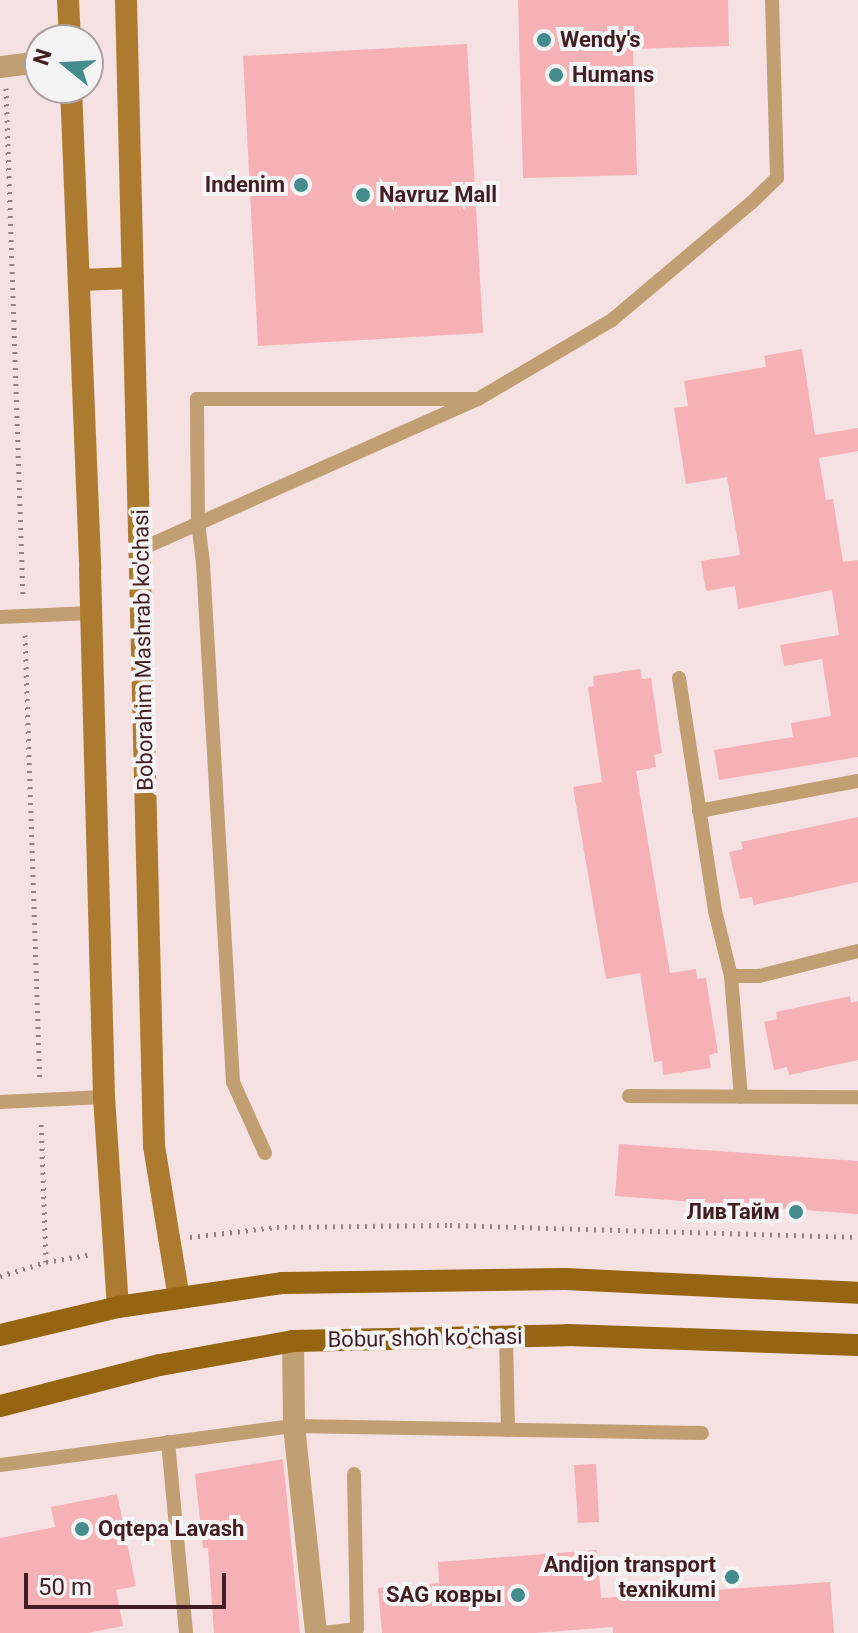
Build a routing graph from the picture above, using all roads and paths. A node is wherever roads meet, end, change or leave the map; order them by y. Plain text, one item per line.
1 (68, 0) edge
2 (126, 0) edge
3 (772, 0) edge
4 (69, 24) edge
5 (24, 64) edge
6 (3, 67) edge
7 (72, 104) edge
8 (133, 278) junction
9 (79, 280) junction
10 (478, 399) junction
11 (198, 524) junction
12 (141, 549) junction
13 (91, 613) junction
14 (24, 615) junction
15 (0, 617) edge
16 (679, 678) dead end
17 (858, 781) edge
18 (699, 811) junction
19 (858, 951) edge
20 (731, 976) junction
21 (629, 1096) dead end
22 (104, 1097) junction
23 (741, 1097) junction
24 (858, 1097) edge
25 (40, 1101) junction
26 (0, 1102) edge
27 (265, 1153) dead end
28 (858, 1237) edge
29 (169, 1239) junction
30 (112, 1250) junction
31 (46, 1262) junction
32 (0, 1276) edge
33 (858, 1293) edge
34 (179, 1298) junction
35 (118, 1307) junction
36 (0, 1335) edge
37 (506, 1336) junction
38 (293, 1341) junction
39 (858, 1345) edge
40 (0, 1406) edge
41 (294, 1426) junction
42 (508, 1430) junction
43 (702, 1433) dead end
44 (168, 1442) junction
45 (0, 1465) edge
46 (354, 1474) dead end
47 (186, 1633) edge
48 (316, 1633) edge
49 (323, 1633) edge

1 - 4 main road
2 - 8 main road, Boborahim Mashrab ko'chasi
3 - 10 lane
5 - 6 street
6 - 14 path
7 - 9 main road
8 - 9 main road
8 - 12 main road, Boborahim Mashrab ko'chasi
9 - 13 main road
10 - 11 lane
10 - 11 lane
11 - 12 lane
11 - 27 lane
12 - 29 main road, Boborahim Mashrab ko'chasi
13 - 14 lane
13 - 22 main road
14 - 15 lane
14 - 25 path
16 - 18 lane
17 - 18 lane
18 - 20 lane
19 - 20 lane
20 - 23 lane
21 - 23 lane
22 - 25 lane
22 - 30 main road
23 - 24 lane
25 - 26 lane
25 - 31 path
28 - 29 path
29 - 34 main road, Boborahim Mashrab ko'chasi
30 - 31 path
30 - 35 main road
31 - 32 path
33 - 34 main road
34 - 35 main road
35 - 36 main road
37 - 38 main road, Bobur shoh ko'chasi
37 - 39 main road, Bobur shoh ko'chasi
37 - 42 lane
38 - 40 main road, Bobur shoh ko'chasi
38 - 41 street
41 - 42 lane
41 - 44 lane
41 - 48 street
42 - 43 lane
44 - 45 lane
44 - 47 lane
46 - 49 lane

